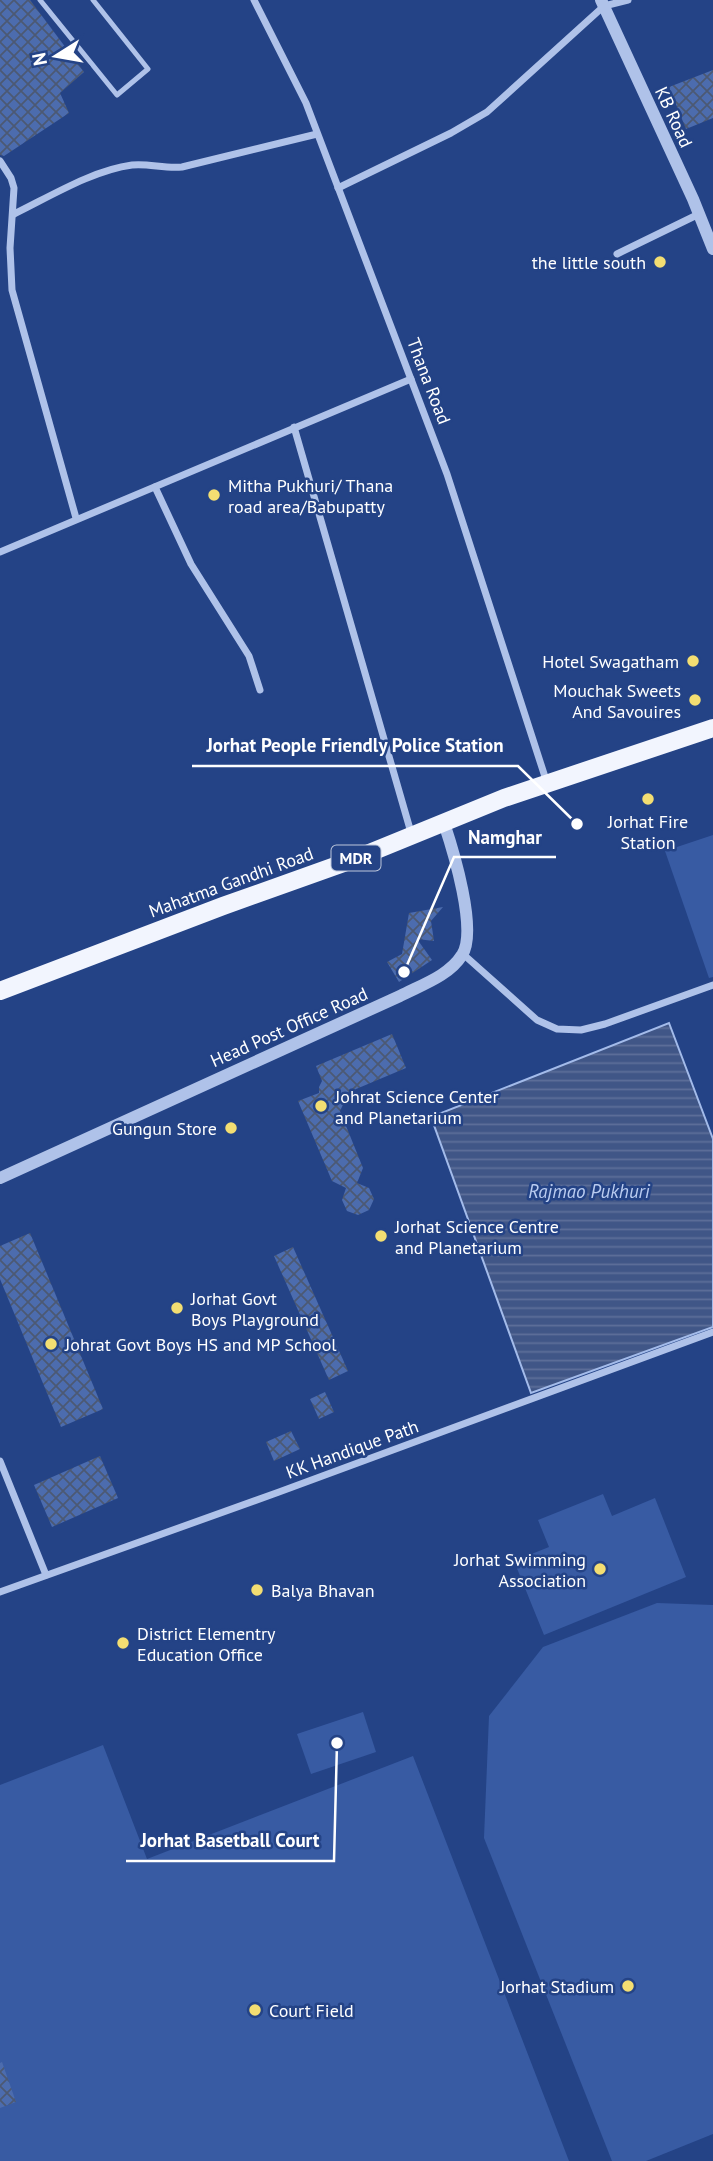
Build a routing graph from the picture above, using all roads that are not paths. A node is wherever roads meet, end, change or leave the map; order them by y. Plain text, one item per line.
1 (40, 0) edge
2 (93, 0) edge
3 (254, 0) edge
4 (628, 0) edge
5 (603, 3) edge
6 (317, 134) junction
7 (0, 161) edge
8 (338, 188) junction
9 (14, 214) junction
10 (699, 214) junction
11 (713, 249) edge
12 (617, 254) dead end
13 (411, 379) junction
14 (294, 427) junction
15 (155, 487) junction
16 (76, 518) junction
17 (0, 552) edge
18 (260, 690) dead end
19 (713, 728) edge
20 (547, 783) junction
21 (444, 823) junction
22 (412, 836) junction
23 (463, 954) junction
24 (713, 985) edge
25 (0, 991) edge
26 (0, 1178) edge
27 (713, 1332) edge
28 (0, 1461) edge
29 (46, 1575) junction
30 (0, 1592) edge

1 - 2 lane
3 - 6 street, Thana Road
4 - 5 street
5 - 8 street
5 - 10 street, KB Road
6 - 8 street, Thana Road
6 - 9 street
7 - 9 street
8 - 13 street, Thana Road
9 - 16 street
10 - 11 street, KB Road
10 - 12 street
13 - 14 street
13 - 20 street, Thana Road
14 - 15 street
14 - 22 street
15 - 16 street
15 - 18 street
16 - 17 street
19 - 20 main road, Mahatma Gandhi Road / MDR
20 - 21 main road, Mahatma Gandhi Road / MDR
21 - 22 main road, Mahatma Gandhi Road / MDR
21 - 23 street
22 - 25 main road, Mahatma Gandhi Road / MDR
23 - 24 street
23 - 26 street, Head Post Office Road
27 - 29 street, KK Handique Path
28 - 29 street
29 - 30 street, KK Handique Path

